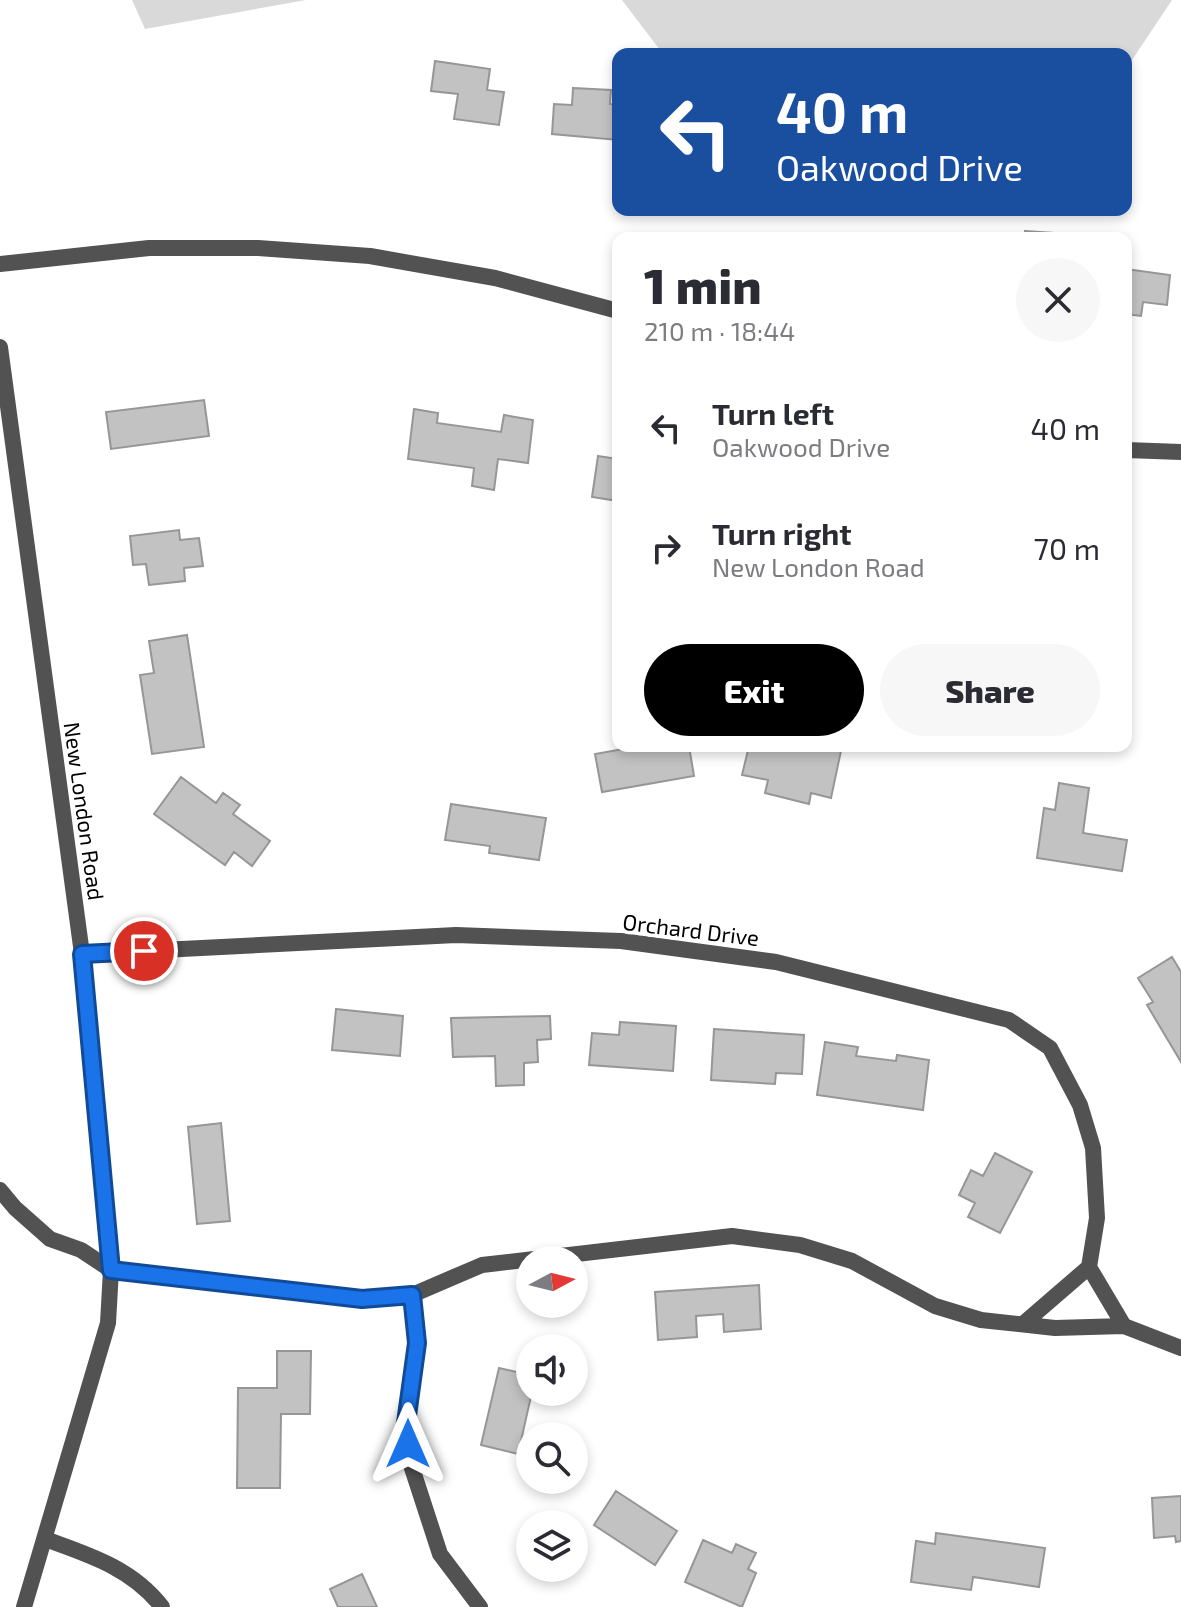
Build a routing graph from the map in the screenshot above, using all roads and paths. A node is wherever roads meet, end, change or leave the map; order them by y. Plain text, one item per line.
1 (0, 264) edge
2 (612, 309) edge
3 (0, 347) edge
4 (1132, 450) edge
5 (1181, 452) edge
6 (82, 954) junction
7 (0, 1190) edge
8 (1089, 1267) junction
9 (111, 1270) junction
10 (412, 1295) junction
11 (1023, 1324) junction
12 (1124, 1326) junction
13 (1181, 1348) edge
14 (45, 1539) junction
15 (24, 1607) edge
16 (162, 1607) edge
17 (480, 1607) edge

1 - 2 street
3 - 6 street, New London Road
4 - 5 street
6 - 8 street, Orchard Drive
6 - 9 street, New London Road
7 - 9 street
8 - 11 street
8 - 12 street
9 - 10 street
9 - 14 street, New London Road
10 - 11 street
10 - 17 street
11 - 12 street
12 - 13 street
14 - 15 street, New London Road
14 - 16 street

